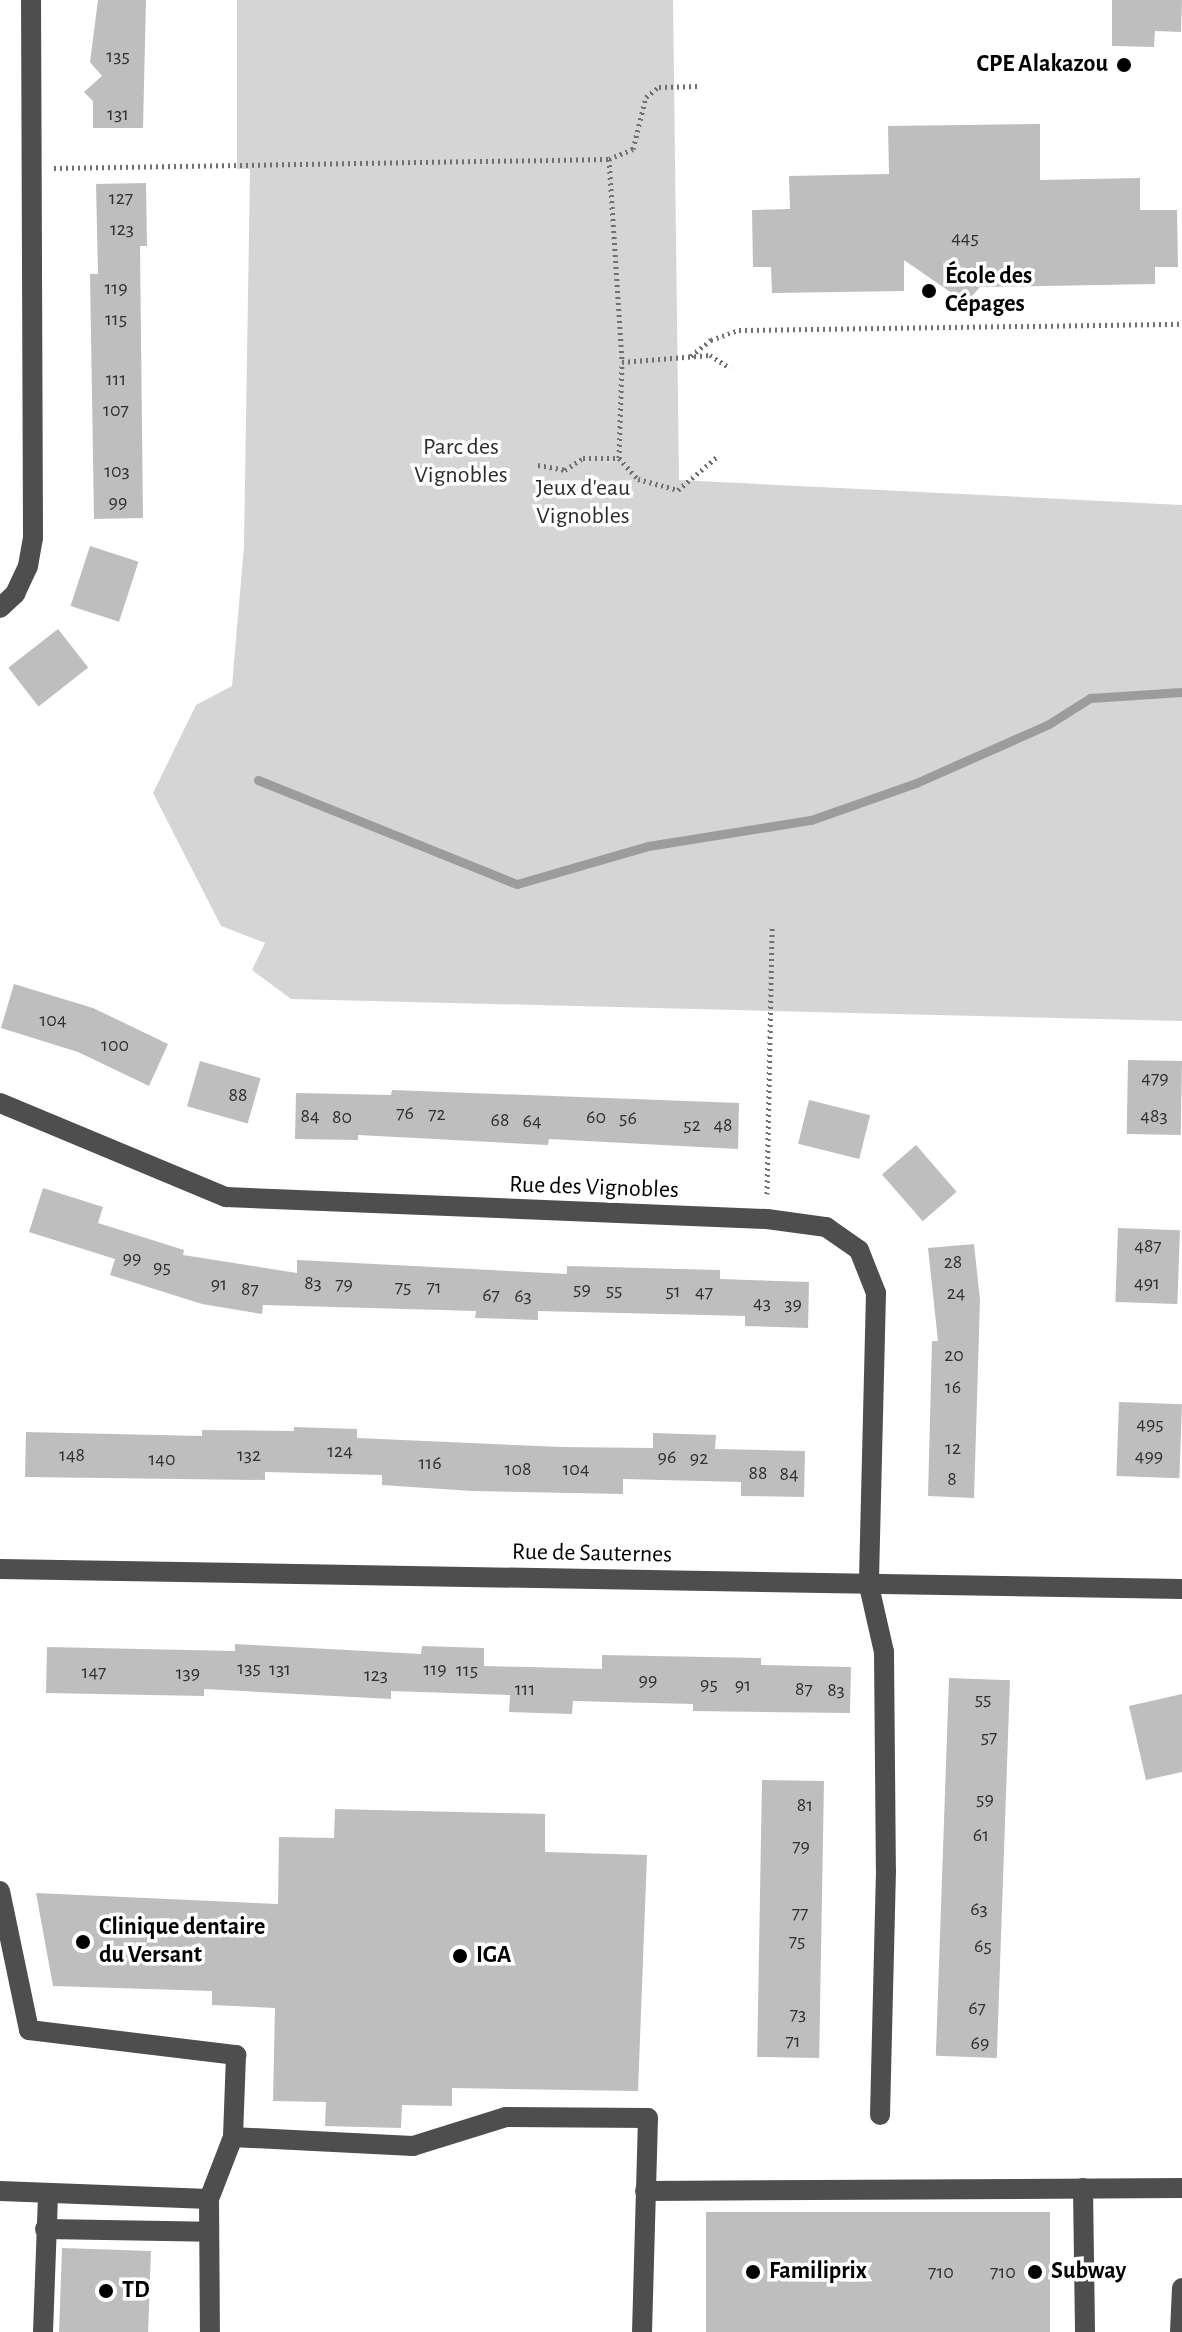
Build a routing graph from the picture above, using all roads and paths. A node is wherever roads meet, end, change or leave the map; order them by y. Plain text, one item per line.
1 (31, 0) edge
2 (700, 86) dead end
3 (609, 159) junction
4 (33, 168) junction
5 (1182, 324) edge
6 (691, 356) junction
7 (622, 362) junction
8 (730, 368) dead end
9 (718, 456) dead end
10 (619, 458) junction
11 (538, 465) dead end
12 (0, 608) edge
13 (772, 927) dead end
14 (0, 1103) edge
15 (767, 1219) junction
16 (0, 1569) edge
17 (869, 1586) junction
18 (1182, 1589) edge
19 (0, 1891) edge
20 (880, 2115) dead end
21 (233, 2137) junction
22 (1083, 2188) junction
23 (1182, 2188) edge
24 (0, 2191) edge
25 (645, 2191) junction
26 (48, 2193) junction
27 (209, 2199) junction
28 (45, 2229) junction
29 (209, 2232) junction
30 (1182, 2288) edge
31 (43, 2332) edge
32 (210, 2332) edge
33 (642, 2332) edge
34 (1085, 2332) edge
35 (1180, 2332) edge

1 - 4 street
2 - 3 path
3 - 4 path
3 - 7 path
4 - 12 street
5 - 6 path
6 - 7 path
6 - 8 path
7 - 10 path
9 - 10 path
10 - 11 path
13 - 15 path
14 - 15 street, Rue des Vignobles
15 - 17 street, Rue des Vignobles
16 - 17 street, Rue de Sauternes
17 - 18 street, Rue de Sauternes
17 - 20 street, Rue des Vignobles
19 - 21 street
21 - 25 street
21 - 27 street
22 - 23 street
22 - 25 street
22 - 34 street
24 - 26 street
25 - 33 street
26 - 27 street
26 - 28 street
27 - 29 street
28 - 29 street
28 - 31 street
29 - 32 street
30 - 35 street

